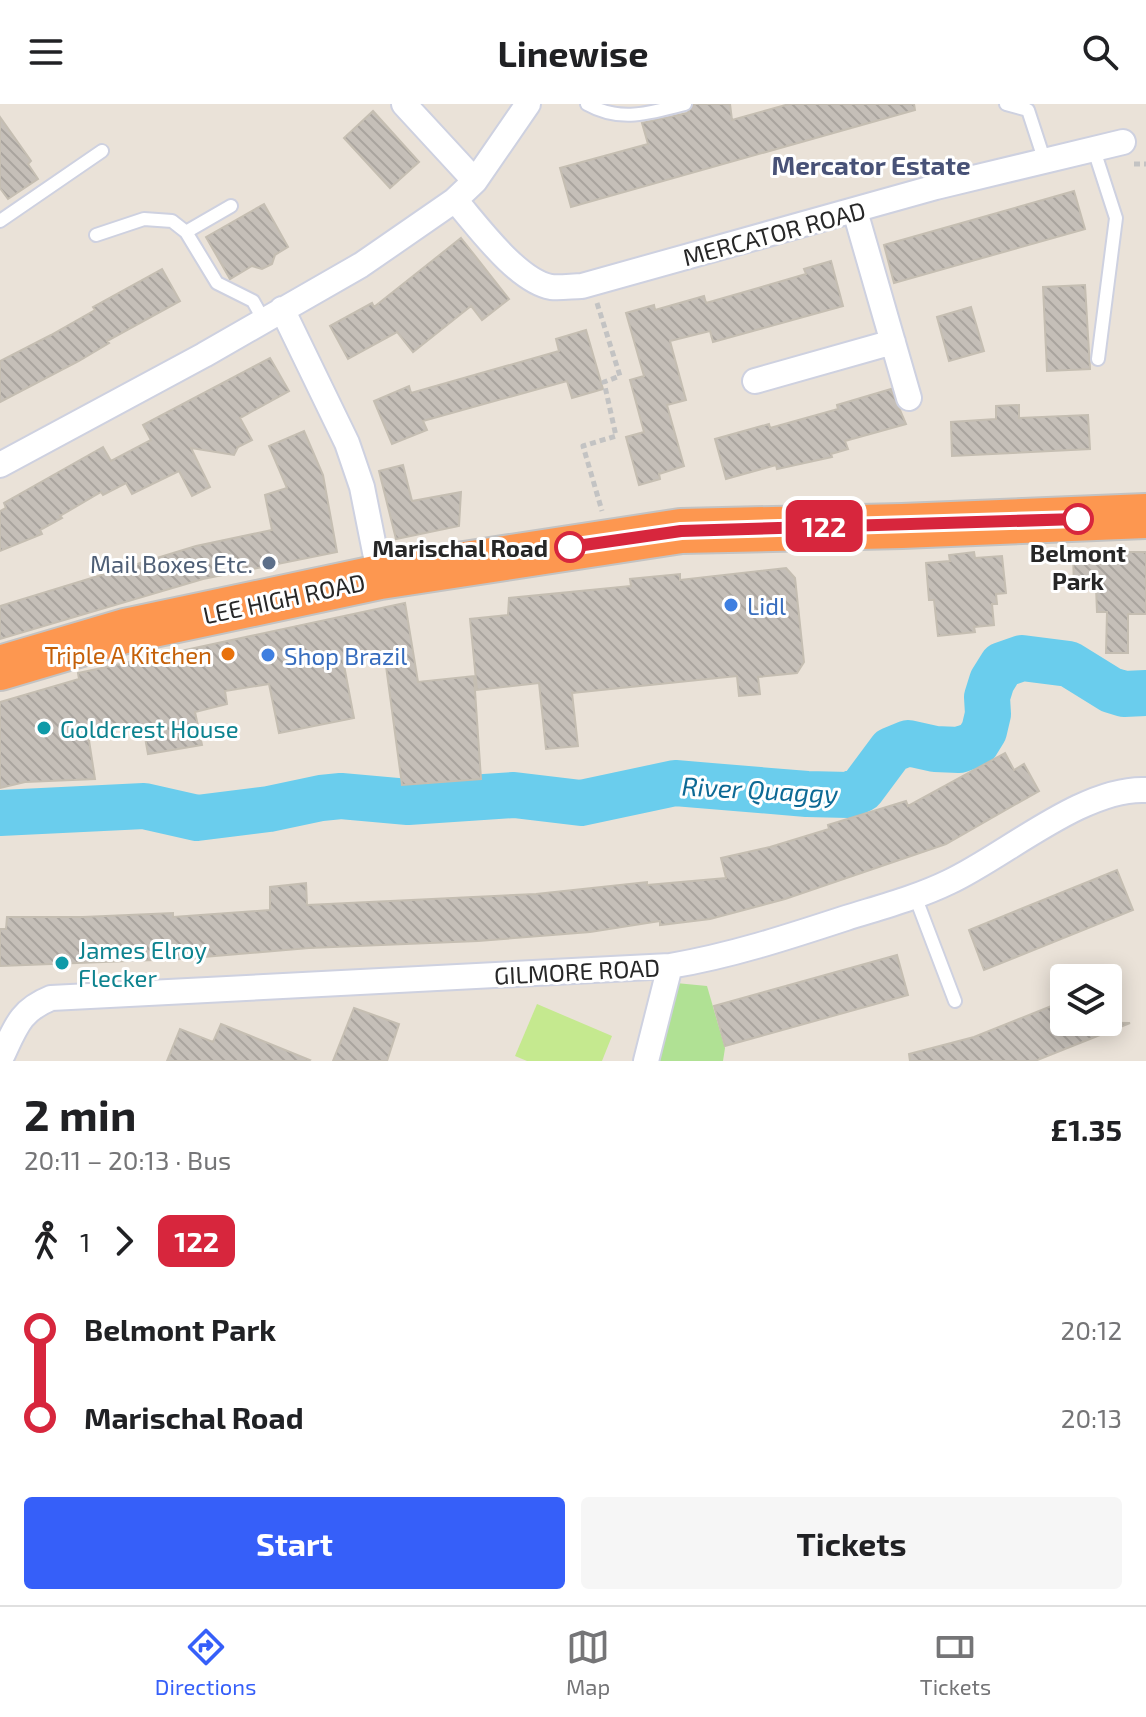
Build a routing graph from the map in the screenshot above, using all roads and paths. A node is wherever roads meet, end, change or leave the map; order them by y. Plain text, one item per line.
1 (404, 104) edge
2 (528, 104) edge
3 (587, 104) edge
4 (685, 104) edge
5 (1006, 104) edge
6 (1123, 142) dead end
7 (1094, 150) junction
8 (102, 151) dead end
9 (1045, 162) junction
10 (475, 181) junction
11 (455, 200) junction
12 (231, 206) dead end
13 (855, 211) junction
14 (0, 221) edge
15 (186, 232) junction
16 (96, 235) dead end
17 (590, 283) junction
18 (273, 314) junction
19 (893, 342) junction
20 (1098, 359) dead end
21 (755, 381) dead end
22 (909, 398) dead end
23 (0, 465) edge
24 (603, 513) dead end
25 (1146, 516) edge
26 (380, 577) junction
27 (0, 668) edge
28 (1146, 790) edge
29 (915, 896) junction
30 (670, 966) junction
31 (955, 1001) dead end
32 (8, 1056) edge
33 (646, 1061) edge

1 - 10 street
2 - 10 street
3 - 4 lane
5 - 9 lane
6 - 7 street, MERCATOR ROAD
7 - 9 street, MERCATOR ROAD
7 - 20 lane
8 - 14 lane
9 - 13 street, MERCATOR ROAD
10 - 11 street
11 - 17 street, MERCATOR ROAD
11 - 18 street
12 - 15 lane
13 - 17 street, MERCATOR ROAD
13 - 19 street
15 - 16 lane
15 - 18 lane
17 - 24 path
18 - 23 street
18 - 26 street
19 - 21 street
19 - 22 street
25 - 26 highway, LEE HIGH ROAD
26 - 27 highway, LEE HIGH ROAD
28 - 29 street, GILMORE ROAD
29 - 30 street, GILMORE ROAD
29 - 31 lane
30 - 32 street, GILMORE ROAD
30 - 33 street

